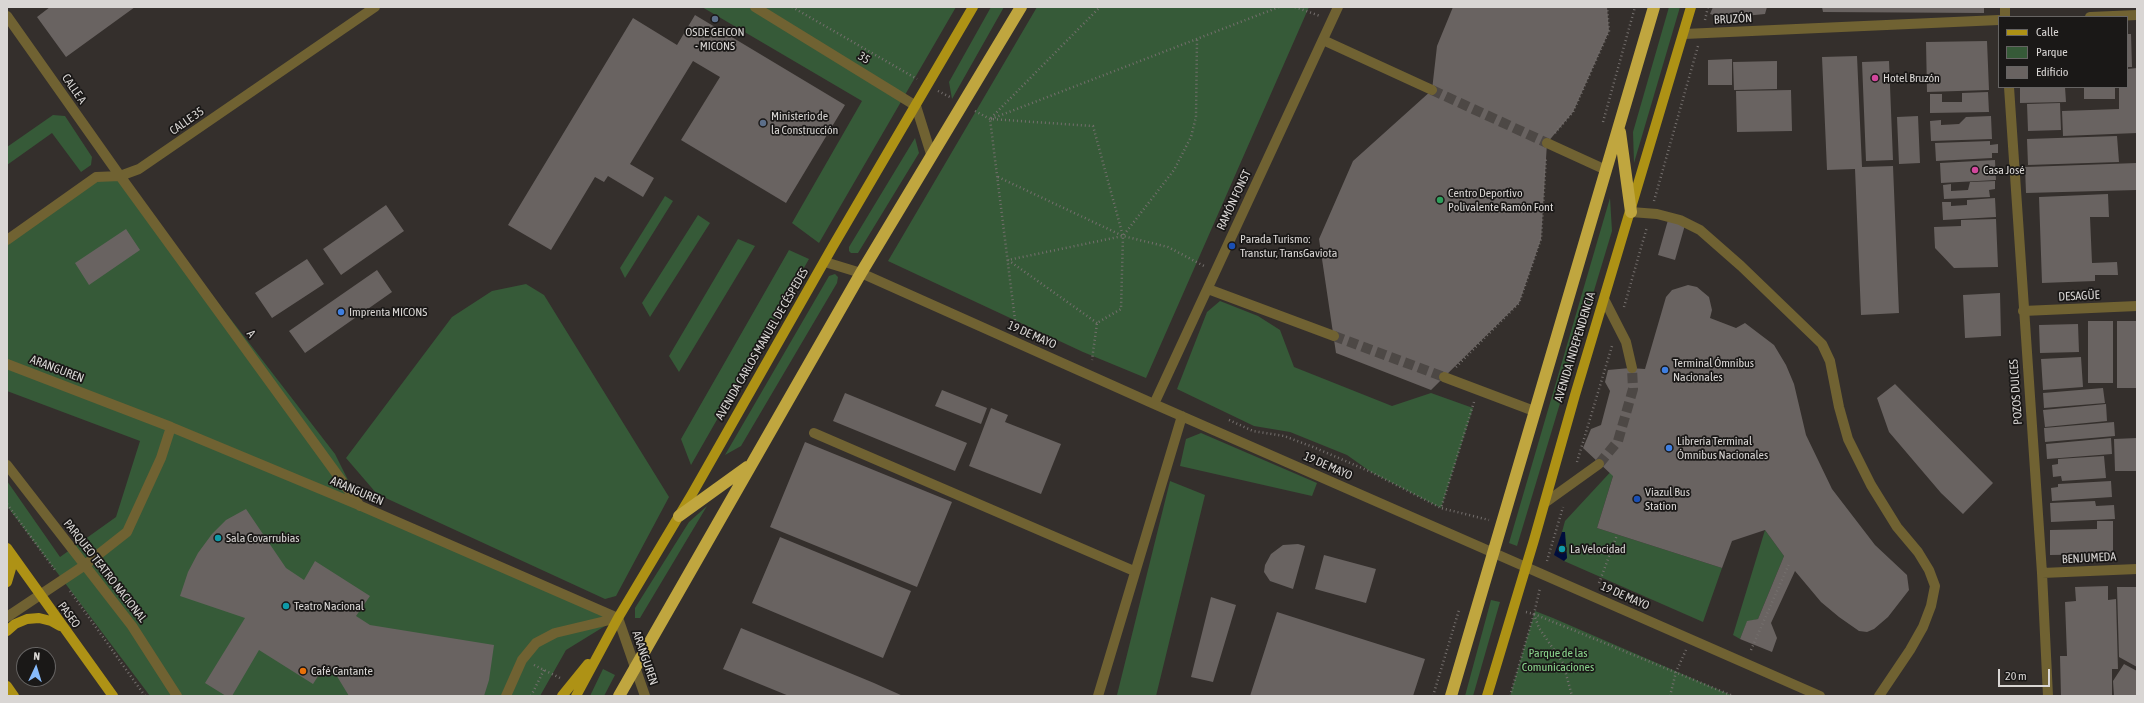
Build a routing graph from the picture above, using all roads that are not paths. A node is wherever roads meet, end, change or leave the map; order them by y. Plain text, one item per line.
1 (376, 7) edge
2 (755, 7) edge
3 (973, 7) edge
4 (1021, 7) edge
5 (1338, 7) edge
6 (1654, 7) edge
7 (1691, 7) edge
8 (2137, 15) edge
9 (7, 16) edge
10 (2114, 16) edge
11 (1998, 20) edge
12 (1684, 34) junction
13 (1323, 40) junction
14 (2009, 88) edge
15 (1432, 90) tunnel mouth
16 (916, 106) junction
17 (1619, 128) junction
18 (1547, 143) tunnel mouth
19 (931, 154) junction
20 (1606, 170) junction
21 (120, 176) junction
22 (1631, 212) junction
23 (7, 240) edge
24 (825, 262) junction
25 (861, 273) junction
26 (1208, 289) junction
27 (1604, 299) junction
28 (2137, 306) edge
29 (2023, 312) junction
30 (1334, 336) tunnel mouth
31 (7, 364) edge
32 (1632, 368) tunnel mouth
33 (1444, 377) tunnel mouth
34 (1154, 404) junction
35 (1534, 411) junction
36 (1182, 416) junction
37 (171, 427) junction
38 (814, 433) dead end
39 (751, 463) junction
40 (1599, 464) tunnel mouth
41 (7, 465) edge
42 (1546, 502) junction
43 (361, 506) junction
44 (679, 516) junction
45 (8, 550) edge
46 (1494, 552) junction
47 (84, 565) junction
48 (1526, 567) junction
49 (2137, 569) edge
50 (1134, 571) junction
51 (2042, 574) junction
52 (7, 582) edge
53 (39, 596) junction
54 (7, 617) edge
55 (618, 618) junction
56 (61, 627) junction
57 (7, 631) edge
58 (598, 653) junction
59 (636, 666) junction
60 (7, 686) edge
61 (14, 696) edge
62 (113, 696) edge
63 (177, 696) edge
64 (506, 696) edge
65 (562, 696) edge
66 (576, 696) edge
67 (619, 696) edge
68 (645, 696) edge
69 (1098, 696) edge
70 (1451, 696) edge
71 (1487, 696) edge
72 (1820, 696) edge
73 (1879, 696) edge
74 (2048, 696) edge

1 - 21 street, CALLE 35
2 - 16 street, 35
3 - 16 main road, AVENIDA CARLOS MANUEL DE CÉSPEDES
4 - 19 highway
5 - 13 street, RAMÓN FONST
6 - 17 highway, AVENIDA INDEPENDENCIA
7 - 12 main road, AVENIDA INDEPENDENCIA
8 - 10 street
9 - 21 street, CALLE A
11 - 12 street, BRUZÓN
12 - 22 main road, AVENIDA INDEPENDENCIA
13 - 15 street
13 - 26 street, RAMÓN FONST
14 - 29 street, POZOS DULCES
16 - 19 street
16 - 24 main road, AVENIDA CARLOS MANUEL DE CÉSPEDES
17 - 20 highway, AVENIDA INDEPENDENCIA
17 - 22 highway
18 - 20 street
19 - 25 highway
20 - 35 highway, AVENIDA INDEPENDENCIA
21 - 23 street, CALLE 35
21 - 43 street, A
22 - 27 main road, AVENIDA INDEPENDENCIA
22 - 73 street
24 - 25 street, 19 DE MAYO
24 - 44 main road, AVENIDA CARLOS MANUEL DE CÉSPEDES
25 - 34 street, 19 DE MAYO
25 - 39 highway
26 - 30 street
26 - 34 street, RAMÓN FONST
27 - 32 street
27 - 42 main road, AVENIDA INDEPENDENCIA
28 - 29 street, DESAGÜE
29 - 51 street, POZOS DULCES
31 - 37 street, ARANGUREN
33 - 35 street
34 - 36 street, 19 DE MAYO
35 - 46 highway, AVENIDA INDEPENDENCIA
36 - 46 street, 19 DE MAYO
36 - 50 street
37 - 43 street, ARANGUREN
37 - 47 street
38 - 50 street
39 - 44 highway
39 - 59 highway
40 - 42 street
41 - 47 street, PARQUEO TEATRO NACIONAL
42 - 48 main road, AVENIDA INDEPENDENCIA
43 - 55 street, ARANGUREN
44 - 55 main road, AVENIDA CARLOS MANUEL DE CÉSPEDES
45 - 52 main road
45 - 53 main road, PASEO
46 - 48 street, 19 DE MAYO
46 - 70 highway, AVENIDA INDEPENDENCIA
47 - 53 street
47 - 63 street, PARQUEO TEATRO NACIONAL
48 - 71 main road, AVENIDA INDEPENDENCIA
48 - 72 street, 19 DE MAYO
49 - 51 street, BENJUMEDA
50 - 69 street
51 - 74 street, POZOS DULCES
53 - 54 street
53 - 56 main road, PASEO
55 - 58 main road, AVENIDA CARLOS MANUEL DE CÉSPEDES
55 - 59 street, ARANGUREN
55 - 64 street
56 - 57 main road
56 - 62 main road, PASEO
58 - 65 main road
58 - 66 main road, AVENIDA CARLOS MANUEL DE CÉSPEDES
59 - 67 highway
59 - 68 street, ARANGUREN
60 - 61 main road

